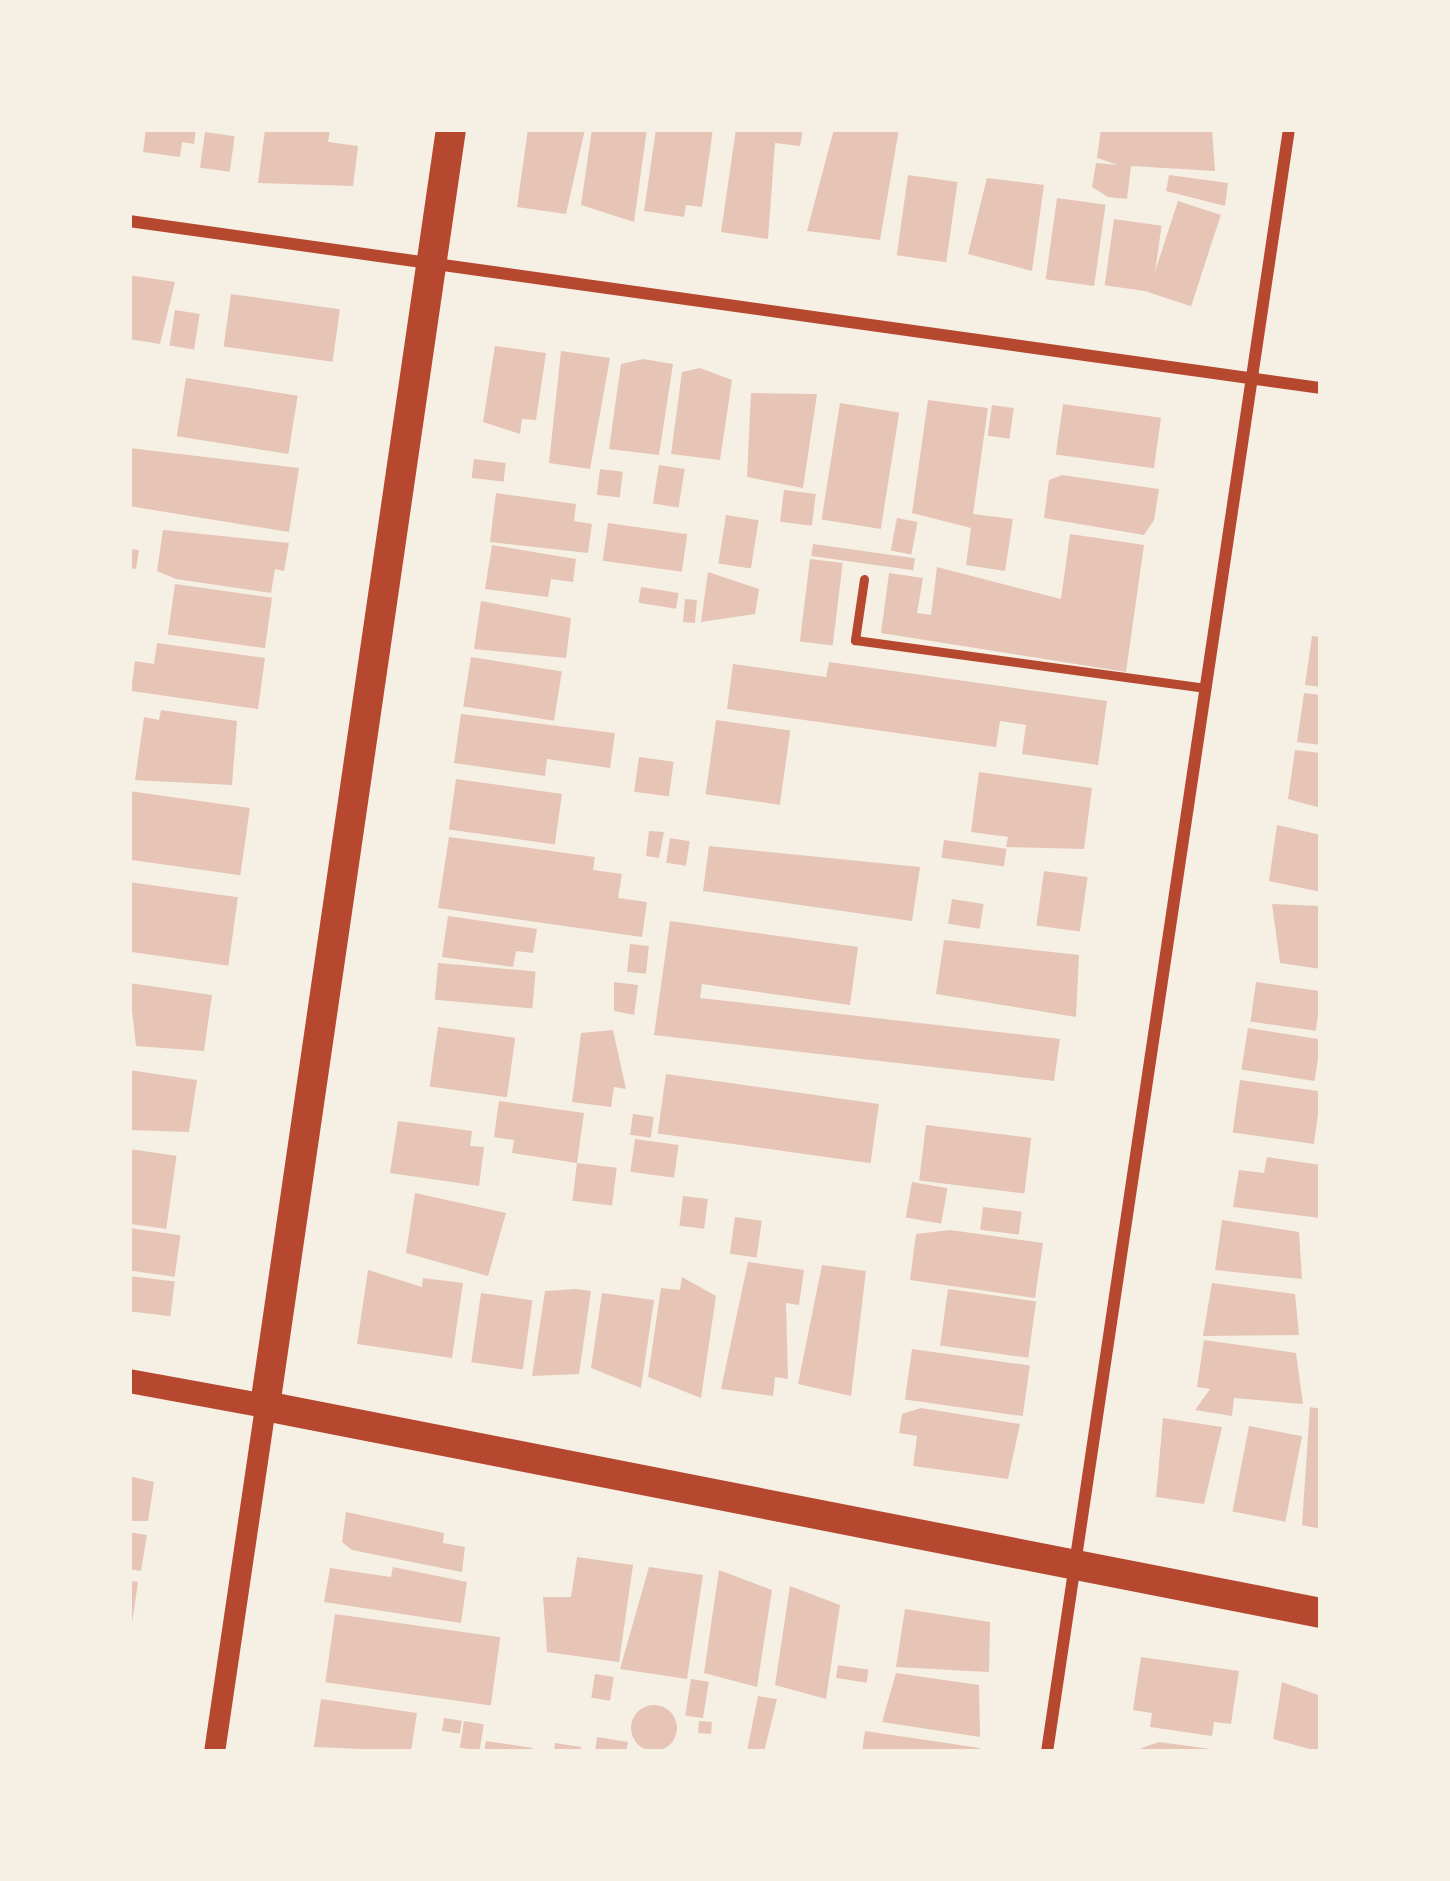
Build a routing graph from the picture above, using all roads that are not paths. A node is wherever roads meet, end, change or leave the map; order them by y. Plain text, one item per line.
1 (451, 129) edge
2 (1288, 129) edge
3 (129, 221) edge
4 (432, 261) junction
5 (1252, 378) junction
6 (1321, 388) edge
7 (864, 578) dead end
8 (1206, 688) junction
9 (129, 1381) edge
10 (265, 1406) junction
11 (1078, 1565) junction
12 (1321, 1613) edge
13 (214, 1752) edge
14 (1047, 1752) edge

1 - 4 main road
2 - 5 street
3 - 4 street
4 - 5 street
4 - 10 main road
5 - 6 street
5 - 8 street
7 - 8 lane
8 - 11 street
9 - 10 main road
10 - 11 main road
10 - 13 street
11 - 12 main road
11 - 14 street

